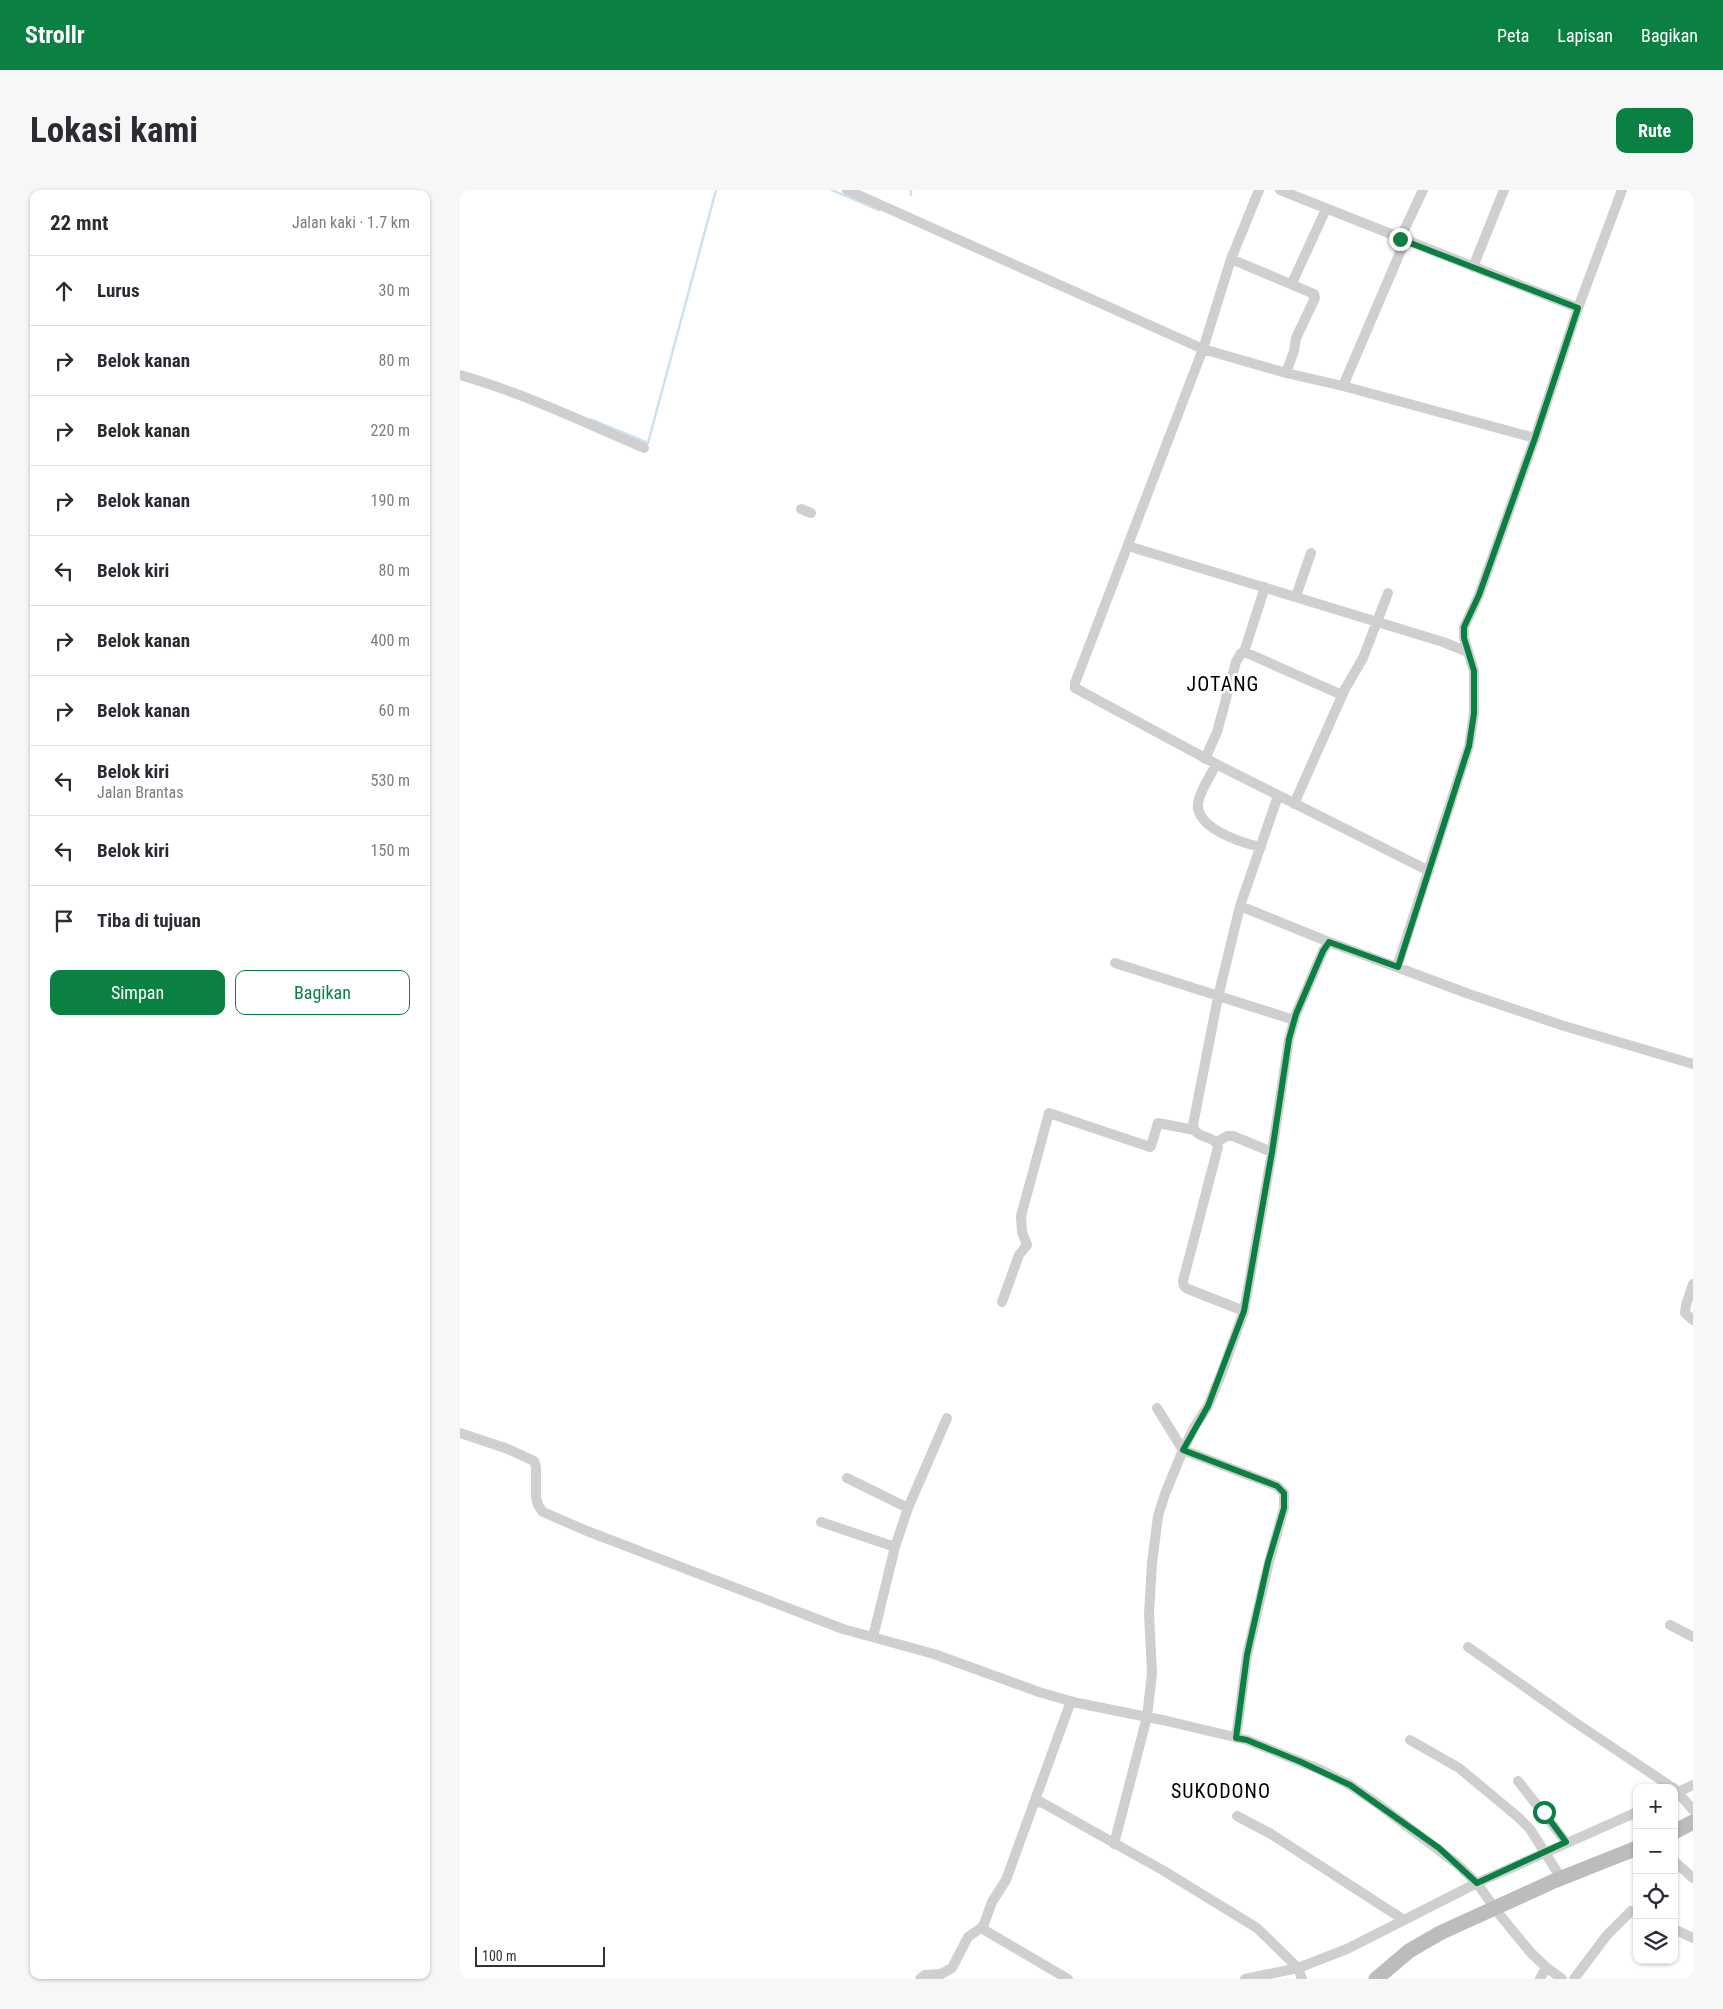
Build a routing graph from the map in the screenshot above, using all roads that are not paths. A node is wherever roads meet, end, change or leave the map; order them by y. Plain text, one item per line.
1 (847, 190) edge
2 (1259, 190) edge
3 (1280, 190) edge
4 (1423, 190) edge
5 (1504, 190) edge
6 (1622, 190) edge
7 (1326, 209) junction
8 (1402, 240) junction
9 (1231, 259) junction
10 (1473, 268) junction
11 (1292, 284) junction
12 (1578, 308) junction
13 (1203, 349) junction
14 (1286, 373) junction
15 (460, 375) edge
16 (1343, 386) junction
17 (1535, 438) junction
18 (644, 448) dead end
19 (1128, 546) junction
20 (1311, 553) dead end
21 (1265, 587) junction
22 (1388, 593) dead end
23 (1296, 596) junction
24 (1377, 622) junction
25 (1244, 652) junction
26 (1468, 652) junction
27 (1342, 695) junction
28 (1206, 759) junction
29 (1216, 764) junction
30 (1278, 796) junction
31 (1294, 804) junction
32 (1260, 847) junction
33 (1429, 871) junction
34 (1240, 906) junction
35 (1329, 942) junction
36 (1115, 964) dead end
37 (1398, 967) junction
38 (1218, 994) junction
39 (1294, 1020) junction
40 (1693, 1064) edge
41 (1194, 1130) junction
42 (1217, 1142) junction
43 (1272, 1152) junction
44 (1693, 1284) edge
45 (1002, 1302) dead end
46 (1244, 1311) junction
47 (1693, 1320) edge
48 (1158, 1408) dead end
49 (947, 1418) dead end
50 (460, 1433) edge
51 (1183, 1450) junction
52 (847, 1478) dead end
53 (908, 1508) junction
54 (821, 1522) dead end
55 (895, 1547) junction
56 (1670, 1625) dead end
57 (873, 1637) junction
58 (1693, 1637) edge
59 (1468, 1647) dead end
60 (1071, 1701) junction
61 (1147, 1717) junction
62 (1236, 1738) junction
63 (1410, 1740) dead end
64 (1518, 1781) dead end
65 (1665, 1784) edge
66 (1693, 1785) edge
67 (1678, 1792) edge
68 (1678, 1793) edge
69 (1035, 1804) junction
70 (1693, 1810) edge
71 (1633, 1814) edge
72 (1237, 1816) dead end
73 (1693, 1822) edge
74 (1678, 1830) edge
75 (1566, 1842) junction
76 (1114, 1844) junction
77 (1633, 1850) edge
78 (1545, 1852) junction
79 (1678, 1865) edge
80 (1562, 1878) junction
81 (1693, 1878) edge
82 (1478, 1885) junction
83 (1493, 1906) junction
84 (1631, 1911) dead end
85 (1404, 1920) junction
86 (981, 1928) junction
87 (1678, 1931) edge
88 (1693, 1938) edge
89 (1546, 1967) junction
90 (1300, 1974) edge
91 (920, 1979) edge
92 (1068, 1979) edge
93 (1245, 1979) edge
94 (1376, 1979) edge
95 (1540, 1979) edge
96 (1562, 1979) edge
97 (1574, 1979) edge

1 - 13 street
2 - 9 street
3 - 7 street
4 - 8 street
5 - 10 street
6 - 12 street
7 - 8 street
7 - 11 street
8 - 10 street
8 - 16 street
9 - 11 street
9 - 13 street
10 - 12 street
11 - 14 street
12 - 17 street
13 - 14 street
13 - 19 street
14 - 16 street
15 - 18 street
16 - 17 street
17 - 26 street
19 - 21 street
19 - 28 street
20 - 23 street
21 - 23 street
21 - 25 street
22 - 24 street
23 - 24 street
24 - 26 street
24 - 27 street
25 - 27 street
25 - 28 street
26 - 33 street
27 - 31 street
28 - 29 street
29 - 30 street
29 - 32 street
30 - 31 street
30 - 32 street
31 - 33 street
32 - 34 street
33 - 37 street
34 - 35 street
34 - 38 street
35 - 37 street
35 - 39 street
36 - 38 street
37 - 40 street
38 - 39 street
38 - 41 street
39 - 43 street
41 - 42 street
41 - 45 street
42 - 43 street
42 - 46 street
43 - 46 street
44 - 47 street
46 - 51 street
48 - 51 street
49 - 53 street
50 - 57 street
51 - 61 street
51 - 62 street
52 - 53 street
53 - 55 street
54 - 55 street
55 - 57 street
56 - 58 street
57 - 60 street
59 - 65 street
60 - 61 street
60 - 69 street
61 - 62 street
61 - 76 street
62 - 82 street
63 - 78 street
64 - 75 street
66 - 67 street
68 - 70 street
69 - 76 street
69 - 86 street
71 - 75 street
72 - 85 street
73 - 74 main road
75 - 78 street
76 - 90 street
77 - 80 main road
78 - 80 street
78 - 82 street
79 - 81 street
80 - 83 main road
82 - 83 street
82 - 85 street
83 - 89 street
83 - 94 main road
84 - 97 street
85 - 90 street
86 - 91 street
86 - 92 street
87 - 88 street
89 - 95 street
89 - 96 street
90 - 93 street

